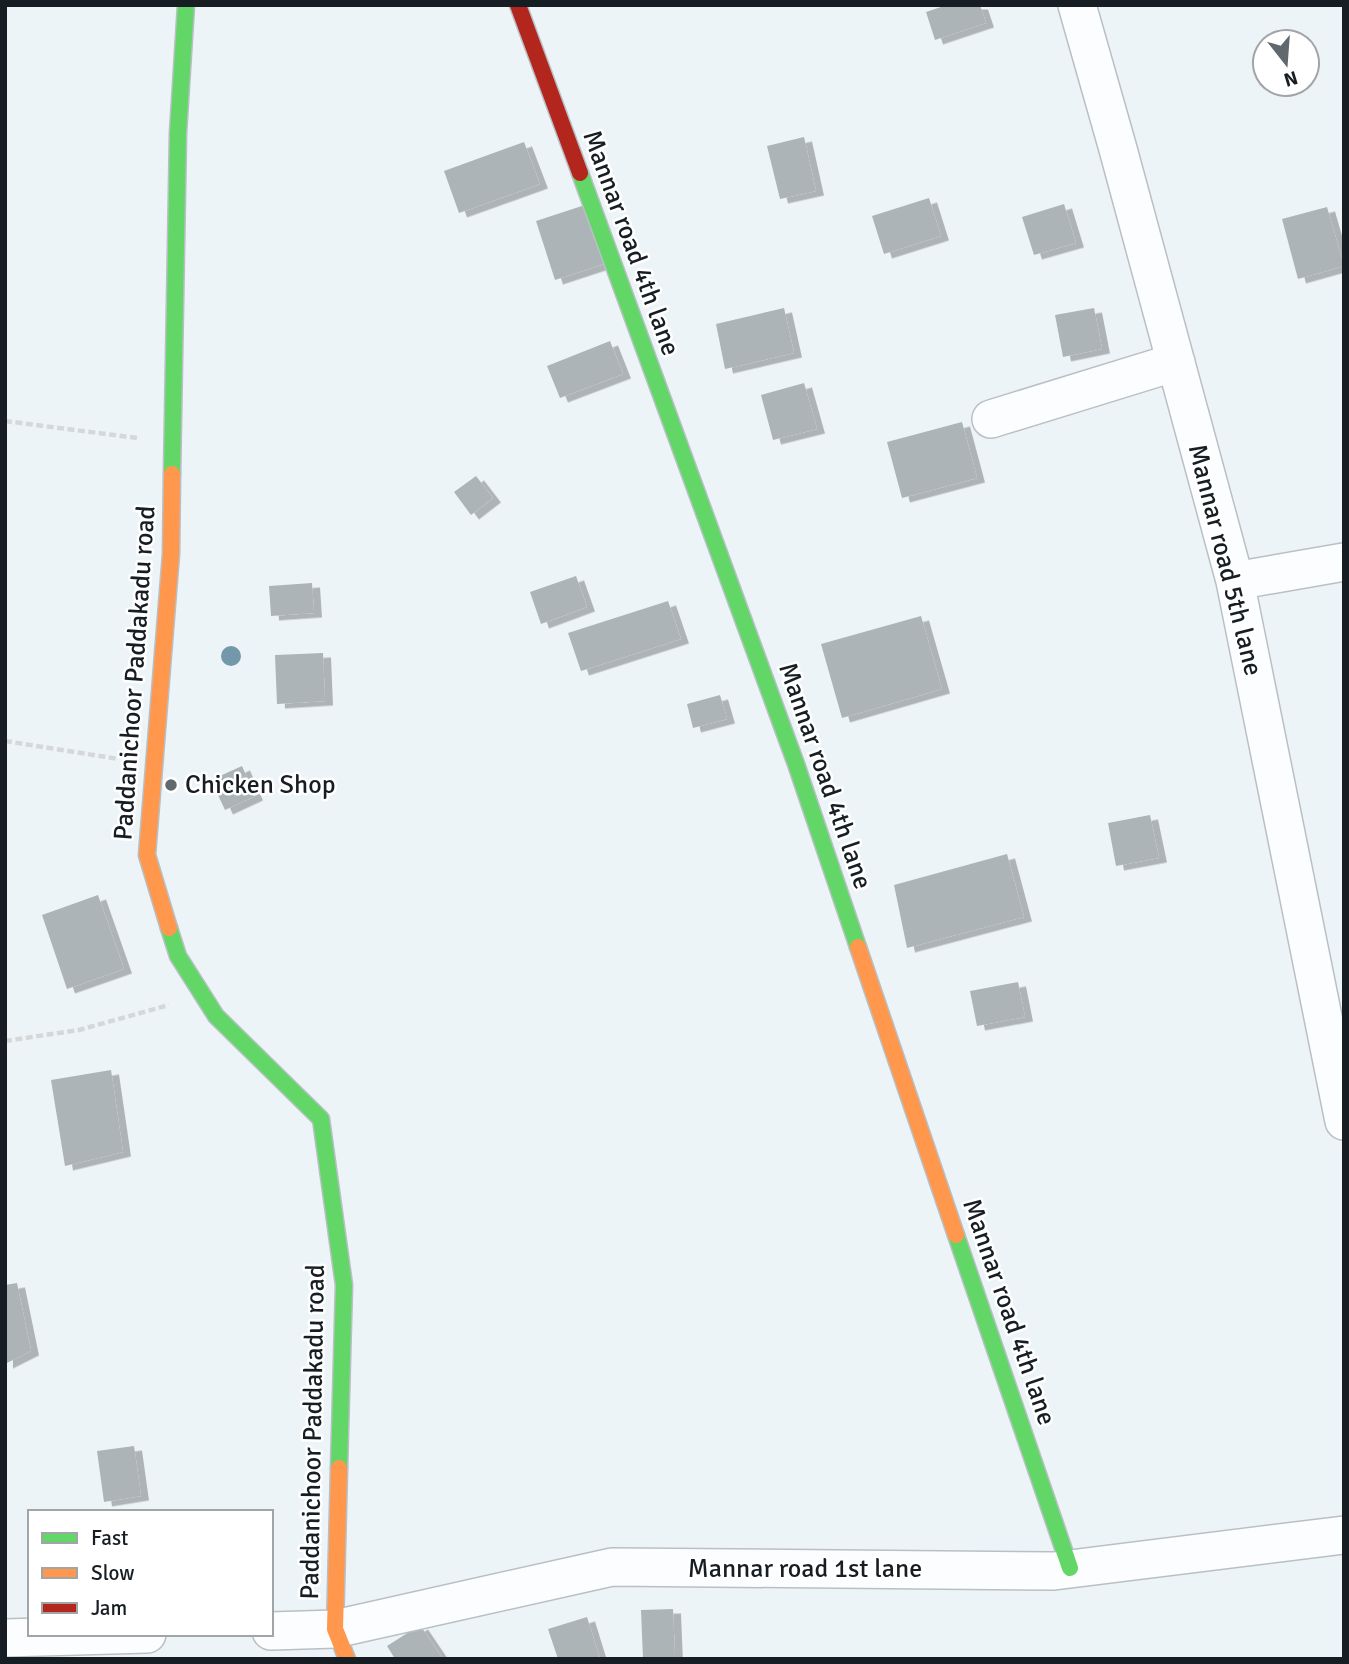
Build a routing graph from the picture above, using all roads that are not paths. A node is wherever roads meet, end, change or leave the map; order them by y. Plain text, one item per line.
1 (186, 5) edge
2 (518, 5) edge
3 (1077, 5) edge
4 (1176, 362) junction
5 (991, 419) dead end
6 (1344, 562) edge
7 (1235, 581) junction
8 (1344, 1121) edge
9 (1344, 1535) edge
10 (1070, 1569) junction
11 (273, 1631) edge
12 (76, 1636) edge
13 (5, 1638) edge
14 (341, 1644) edge

1 - 14 street, Paddanichoor Paddakadu road
2 - 10 street, Mannar road 4th lane
3 - 4 street, Mannar road 5th lane
4 - 5 street
4 - 7 street, Mannar road 5th lane
6 - 7 street
7 - 8 street, Mannar road 5th lane
9 - 10 street, Mannar road 1st lane
10 - 14 street, Mannar road 1st lane
11 - 14 street, Mannar road 1st lane
12 - 13 street

